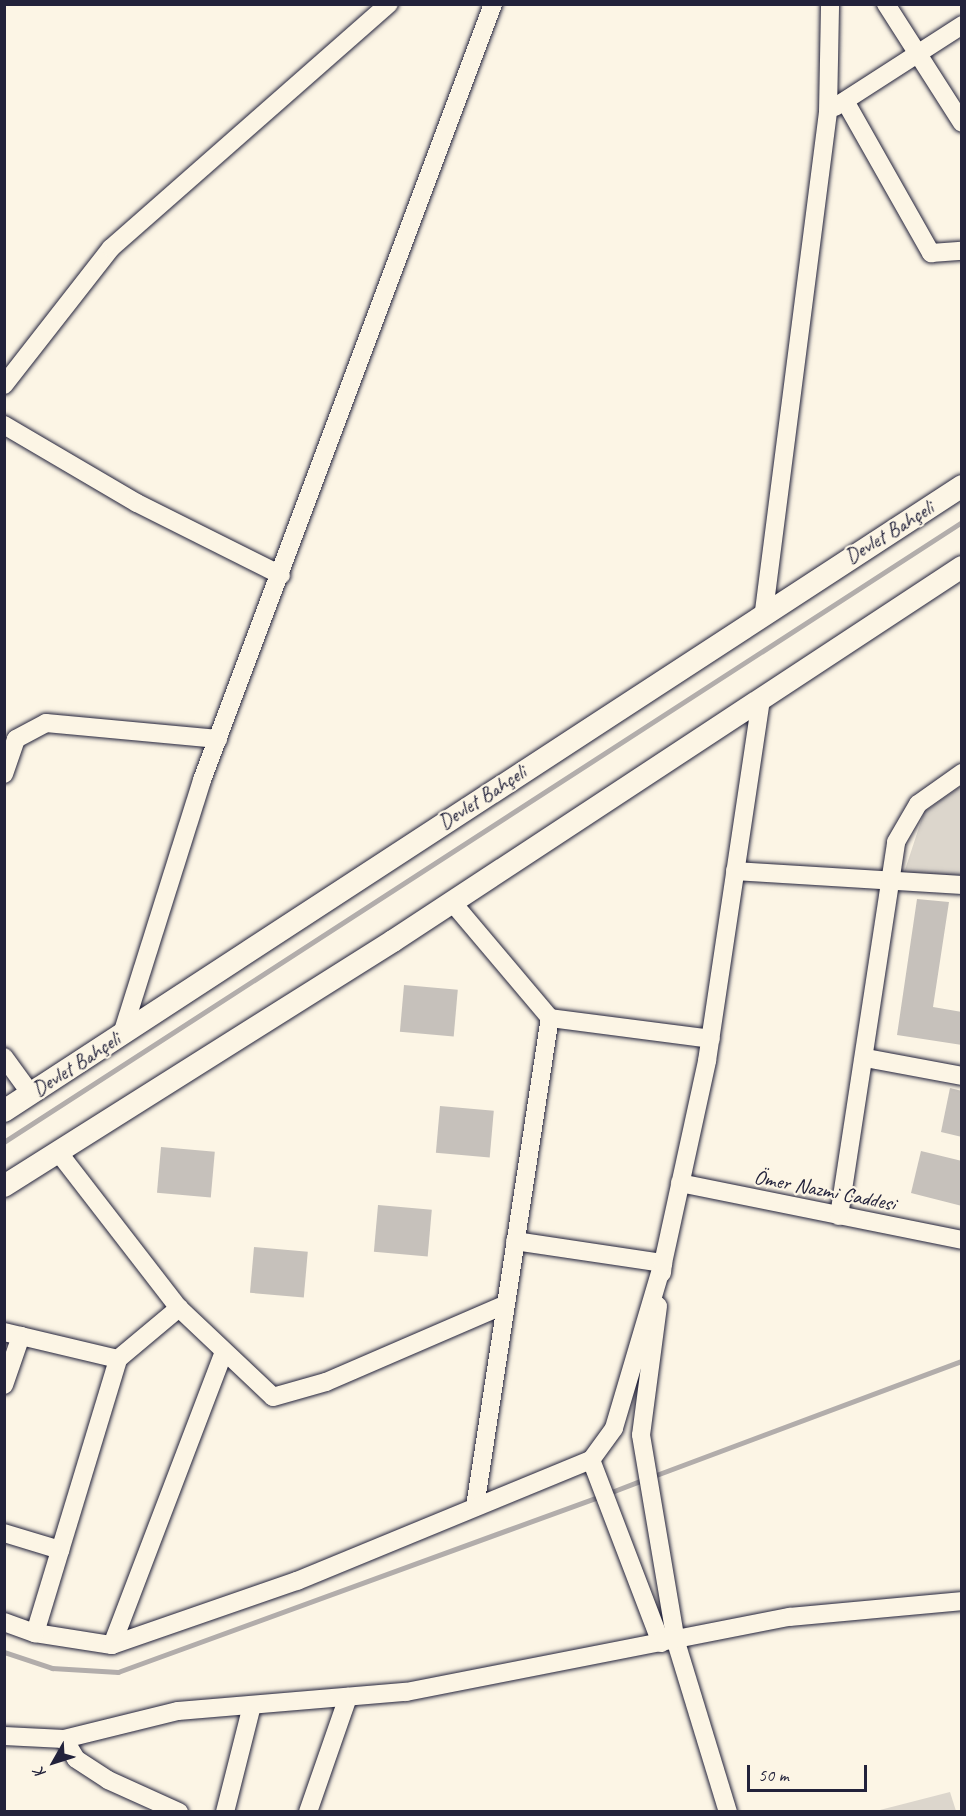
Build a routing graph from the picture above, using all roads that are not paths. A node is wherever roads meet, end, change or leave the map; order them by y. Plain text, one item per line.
1 (389, 4) edge
2 (493, 4) edge
3 (830, 4) edge
4 (886, 4) edge
5 (962, 25) edge
6 (917, 54) junction
7 (845, 100) junction
8 (828, 111) junction
9 (962, 123) edge
10 (962, 251) edge
11 (4, 385) edge
12 (4, 425) edge
13 (962, 486) edge
14 (962, 567) edge
15 (281, 574) junction
16 (764, 611) junction
17 (761, 699) junction
18 (218, 739) junction
19 (962, 773) edge
20 (4, 774) edge
21 (735, 871) junction
22 (891, 880) junction
23 (962, 885) edge
24 (452, 902) junction
25 (550, 1018) junction
26 (122, 1034) junction
27 (711, 1039) junction
28 (4, 1057) edge
29 (866, 1058) junction
30 (962, 1076) edge
31 (31, 1094) junction
32 (4, 1111) edge
33 (59, 1153) junction
34 (680, 1183) junction
35 (4, 1186) edge
36 (839, 1216) junction
37 (962, 1240) edge
38 (515, 1241) junction
39 (663, 1263) junction
40 (506, 1304) junction
41 (179, 1308) junction
42 (13, 1334) edge
43 (224, 1352) junction
44 (118, 1359) junction
45 (4, 1385) edge
46 (591, 1460) junction
47 (475, 1507) junction
48 (4, 1533) edge
49 (60, 1550) junction
50 (962, 1601) edge
51 (4, 1622) edge
52 (35, 1633) junction
53 (668, 1643) junction
54 (112, 1645) junction
55 (348, 1697) junction
56 (252, 1705) junction
57 (4, 1737) edge
58 (64, 1739) junction
59 (179, 1812) edge
60 (225, 1812) edge
61 (308, 1812) edge
62 (728, 1812) edge

1 - 11 street
2 - 15 street
3 - 8 street
4 - 6 street
5 - 6 street
6 - 7 street
6 - 9 street
7 - 8 street
7 - 10 street
8 - 16 street
12 - 15 street
13 - 16 street, Devlet Bahçeli
14 - 17 street
15 - 18 street
16 - 26 street, Devlet Bahçeli
17 - 21 street
17 - 24 street
18 - 20 street
18 - 26 street
19 - 22 street
21 - 22 street
21 - 27 street
22 - 23 street
22 - 29 street
24 - 25 street
24 - 33 street
25 - 27 street
25 - 38 street
26 - 31 street, Devlet Bahçeli
27 - 34 street
28 - 31 street
29 - 30 street
29 - 36 street
31 - 32 street, Devlet Bahçeli
33 - 35 street
33 - 41 street
34 - 36 street, Ömer Nazmi Caddesi
34 - 39 street
36 - 37 street, Ömer Nazmi Caddesi
38 - 39 street
38 - 40 street
39 - 46 street
39 - 53 street
40 - 43 street
40 - 47 street
41 - 43 street
41 - 44 street
42 - 44 street
42 - 45 street
43 - 54 street
44 - 49 street
46 - 47 street
46 - 53 street
47 - 54 street
48 - 49 street
49 - 52 street
50 - 53 street
51 - 52 street
52 - 54 street
53 - 55 street
53 - 62 street
55 - 56 street
55 - 61 street
56 - 58 street
56 - 60 street
57 - 58 street
58 - 59 street

